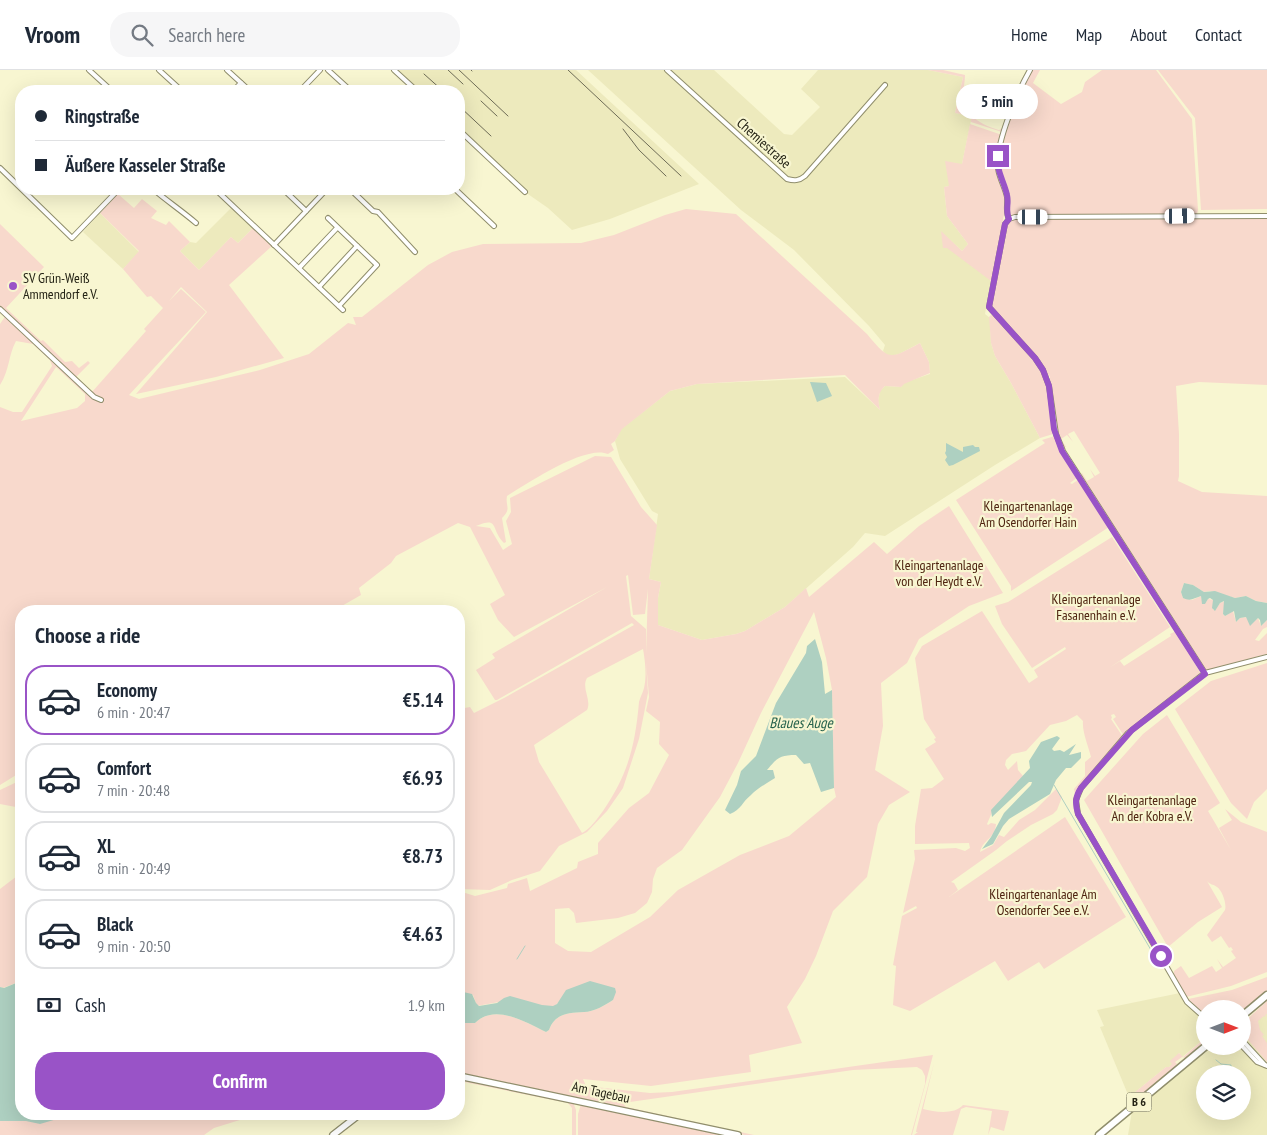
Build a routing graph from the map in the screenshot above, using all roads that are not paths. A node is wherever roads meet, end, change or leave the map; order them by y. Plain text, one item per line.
1 (89, 70) edge
2 (159, 70) edge
3 (227, 70) edge
4 (320, 70) edge
5 (328, 70) edge
6 (394, 70) edge
7 (667, 70) edge
8 (1030, 70) edge
9 (241, 83) joint
10 (105, 85) edge
11 (175, 85) edge
12 (243, 85) edge
13 (306, 85) edge
14 (344, 85) edge
15 (410, 85) edge
16 (885, 85) dead end
17 (465, 136) edge
18 (0, 168) edge
19 (15, 183) edge
20 (525, 192) dead end
21 (28, 195) edge
22 (113, 195) edge
23 (160, 195) edge
24 (221, 195) edge
25 (289, 195) edge
26 (321, 195) edge
27 (356, 195) edge
28 (461, 195) edge
29 (306, 211) junction
30 (1267, 216) edge
31 (328, 218) dead end
32 (1009, 219) junction
33 (196, 223) dead end
34 (494, 226) dead end
35 (337, 228) junction
36 (274, 245) junction
37 (357, 246) junction
38 (415, 252) dead end
39 (299, 268) junction
40 (319, 287) junction
41 (339, 306) junction
42 (0, 309) edge
43 (343, 310) dead end
44 (101, 400) dead end
45 (1267, 657) edge
46 (1205, 674) junction
47 (1267, 995) edge
48 (1251, 1008) edge
49 (1196, 1010) edge
50 (1251, 1050) edge
51 (1196, 1054) edge
52 (1250, 1055) edge
53 (1266, 1066) edge
54 (465, 1077) edge
55 (352, 1120) edge
56 (1101, 1133) edge
57 (333, 1135) edge
58 (738, 1135) edge

1 - 10 street
2 - 11 street
3 - 9 street
4 - 13 street
5 - 14 street
6 - 15 street
7 - 16 street, Chemiestraße
8 - 32 street
9 - 12 street
17 - 20 street
18 - 19 street
21 - 22 street
23 - 33 street
24 - 36 street
25 - 29 street
26 - 29 street
27 - 38 street
28 - 34 street
29 - 36 street
30 - 32 street
31 - 35 street
32 - 46 street
35 - 37 street
35 - 39 street
36 - 39 street
37 - 40 street
37 - 41 street
39 - 40 street
40 - 41 street
41 - 43 street
42 - 44 street
45 - 46 street
46 - 49 street
47 - 48 main road
50 - 53 street
51 - 56 main road, B 6
52 - 53 street
54 - 58 street, Am Tagebau
55 - 57 street

